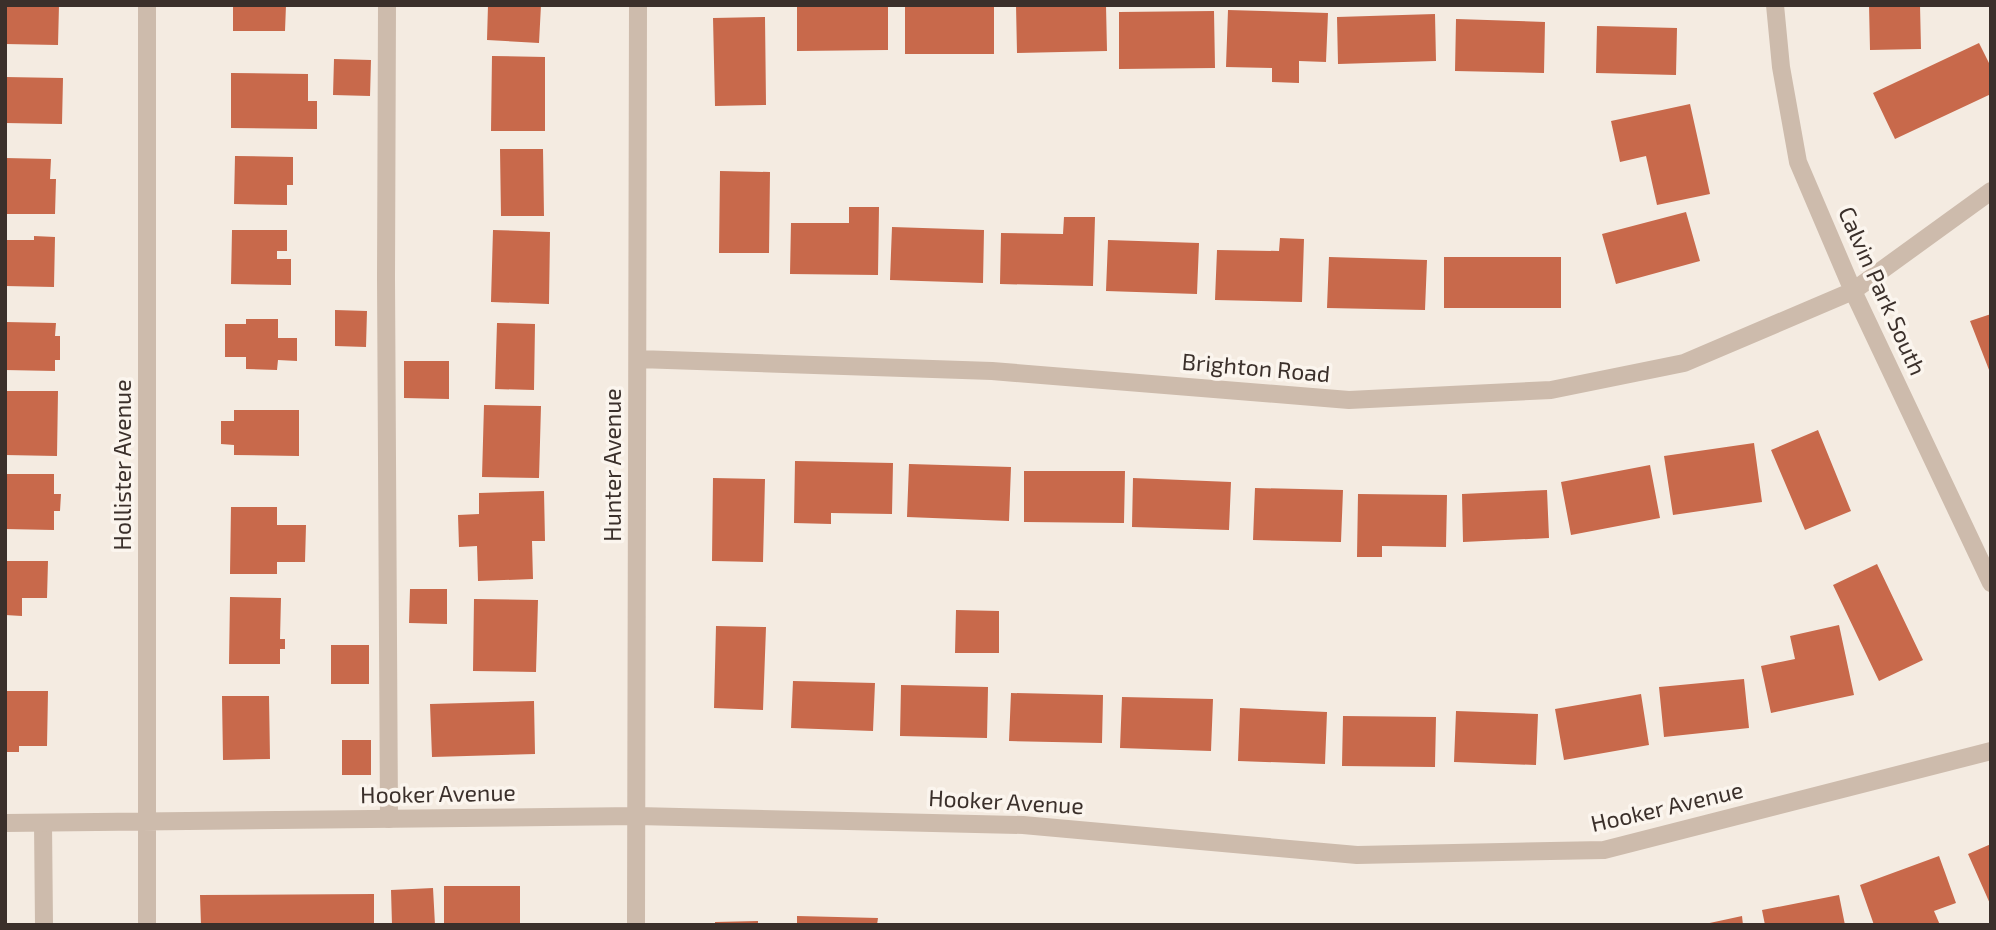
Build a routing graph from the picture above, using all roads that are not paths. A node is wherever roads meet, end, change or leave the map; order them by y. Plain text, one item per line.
1 (147, 5) edge
2 (387, 5) edge
3 (638, 5) edge
4 (1775, 5) edge
5 (1991, 191) edge
6 (1853, 291) junction
7 (638, 359) junction
8 (1991, 583) edge
9 (1991, 751) edge
10 (637, 816) junction
11 (388, 819) junction
12 (148, 822) junction
13 (5, 823) edge
14 (43, 823) junction
15 (44, 925) edge
16 (147, 925) edge
17 (636, 925) edge

1 - 12 street, Hollister Avenue
2 - 11 street
3 - 7 street, Hunter Avenue
4 - 6 street, Calvin Park South
5 - 6 street, Brighton Road
6 - 7 street, Brighton Road
6 - 8 street, Calvin Park South
7 - 10 street, Hunter Avenue
9 - 10 street, Hooker Avenue
10 - 11 street, Hooker Avenue
10 - 17 street, Hunter Avenue
11 - 12 street, Hooker Avenue
12 - 14 street, Hooker Avenue
12 - 16 street, Hollister Avenue
13 - 14 street, Hooker Avenue
14 - 15 street

